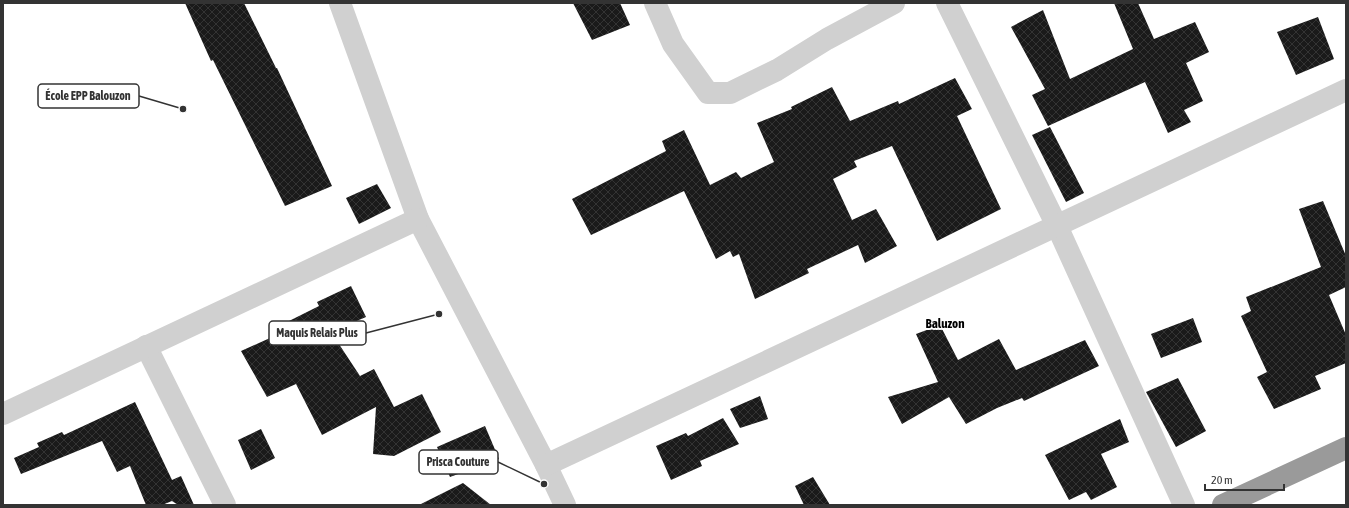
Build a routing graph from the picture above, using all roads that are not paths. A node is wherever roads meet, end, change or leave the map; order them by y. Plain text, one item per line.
1 (340, 3) edge
2 (655, 3) edge
3 (894, 3) edge
4 (947, 3) edge
5 (1346, 90) edge
6 (418, 219) junction
7 (1056, 226) junction
8 (146, 346) junction
9 (3, 414) edge
10 (1346, 448) edge
11 (546, 465) junction
12 (225, 505) edge
13 (565, 505) edge
14 (1184, 505) edge
15 (1223, 505) edge

1 - 6 street
2 - 3 street
4 - 7 street
5 - 7 street
6 - 8 street
6 - 11 street
7 - 11 street
7 - 14 street
8 - 9 street
8 - 12 street
10 - 15 highway
11 - 13 street

